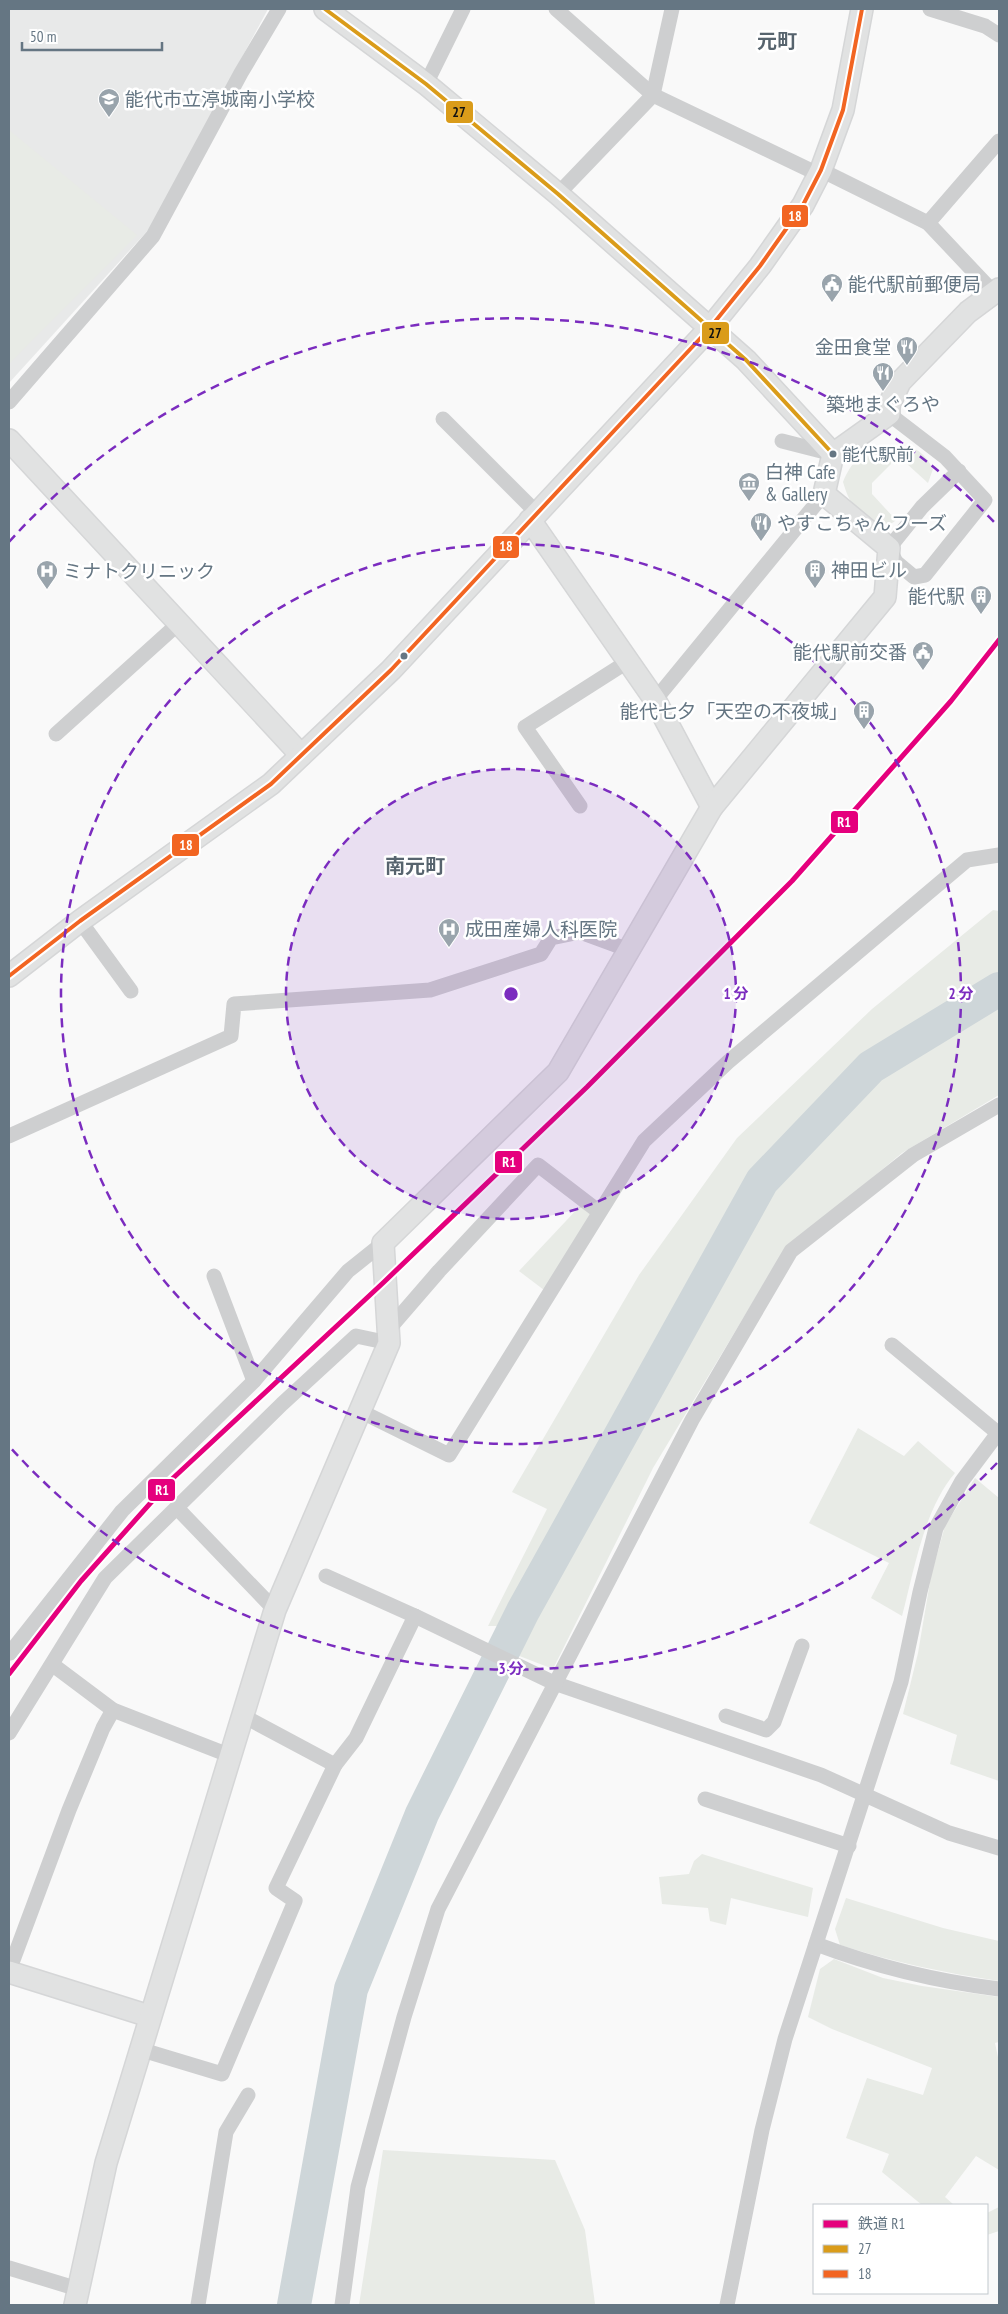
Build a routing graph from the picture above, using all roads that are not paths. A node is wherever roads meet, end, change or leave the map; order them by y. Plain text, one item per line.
1 (279, 9) edge
2 (325, 9) edge
3 (463, 9) edge
4 (556, 9) edge
5 (672, 9) edge
6 (862, 9) edge
7 (930, 9) edge
8 (999, 35) edge
9 (426, 84) junction
10 (653, 95) junction
11 (999, 141) edge
12 (819, 172) junction
13 (558, 194) junction
14 (928, 223) junction
15 (996, 290) edge
16 (709, 329) junction
17 (9, 402) edge
18 (889, 414) junction
19 (443, 419) dead end
20 (9, 440) edge
21 (782, 441) dead end
22 (833, 454) junction
23 (959, 471) junction
24 (824, 494) junction
25 (992, 498) edge
26 (533, 516) junction
27 (889, 548) junction
28 (179, 623) junction
29 (627, 662) junction
30 (654, 700) junction
31 (56, 734) dead end
32 (301, 755) junction
33 (580, 806) dead end
34 (712, 807) junction
35 (999, 855) edge
36 (80, 921) junction
37 (629, 950) junction
38 (11, 971) edge
39 (131, 991) dead end
40 (999, 1105) edge
41 (9, 1136) edge
42 (598, 1212) junction
43 (383, 1243) junction
44 (214, 1276) dead end
45 (389, 1336) junction
46 (892, 1345) dead end
47 (254, 1381) junction
48 (360, 1411) junction
49 (999, 1433) edge
50 (177, 1508) junction
51 (326, 1576) dead end
52 (275, 1610) junction
53 (415, 1616) junction
54 (802, 1646) dead end
55 (9, 1653) edge
56 (52, 1666) junction
57 (548, 1679) junction
58 (114, 1710) junction
59 (243, 1714) junction
60 (726, 1716) dead end
61 (9, 1733) edge
62 (230, 1756) junction
63 (335, 1765) junction
64 (865, 1796) junction
65 (706, 1799) dead end
66 (848, 1846) junction
67 (999, 1848) edge
68 (816, 1944) junction
69 (9, 1971) edge
70 (999, 1989) edge
71 (150, 2016) junction
72 (139, 2049) junction
73 (248, 2095) dead end
74 (9, 2268) edge
75 (76, 2297) edge
76 (198, 2305) edge
77 (342, 2305) edge
78 (726, 2305) edge

1 - 17 street
2 - 9 street
3 - 9 street
4 - 10 street
5 - 10 street
6 - 12 street
7 - 8 street
9 - 13 street
10 - 12 street
10 - 13 street
11 - 14 street
12 - 14 street
12 - 16 street
13 - 16 street
14 - 15 street
15 - 18 street
16 - 22 street
16 - 26 street
18 - 22 street
18 - 23 street
19 - 26 street
20 - 28 street
21 - 22 street
22 - 24 street
23 - 25 street
23 - 27 street
24 - 27 street
24 - 30 street
25 - 27 street
26 - 29 street
26 - 32 street
27 - 34 street
28 - 31 street
28 - 32 street
29 - 30 street
29 - 33 street
30 - 34 street
32 - 36 street
34 - 37 street
35 - 42 street
36 - 38 street
36 - 39 street
37 - 41 street
37 - 43 street
40 - 57 street
42 - 45 street
42 - 48 street
43 - 45 street
43 - 47 street
44 - 47 street
45 - 48 street
45 - 50 street
46 - 49 street
47 - 55 street
48 - 52 street
49 - 64 street
50 - 52 street
50 - 56 street
51 - 53 street
52 - 59 street
53 - 57 street
53 - 63 street
54 - 60 street
56 - 58 street
56 - 61 street
57 - 64 street
57 - 77 street
58 - 62 street
58 - 69 street
59 - 62 street
59 - 63 street
62 - 71 street
63 - 72 street
64 - 66 street
64 - 67 street
65 - 66 street
66 - 68 street
68 - 70 street
68 - 78 street
69 - 71 street
71 - 72 street
72 - 75 street
73 - 76 street
74 - 75 street

